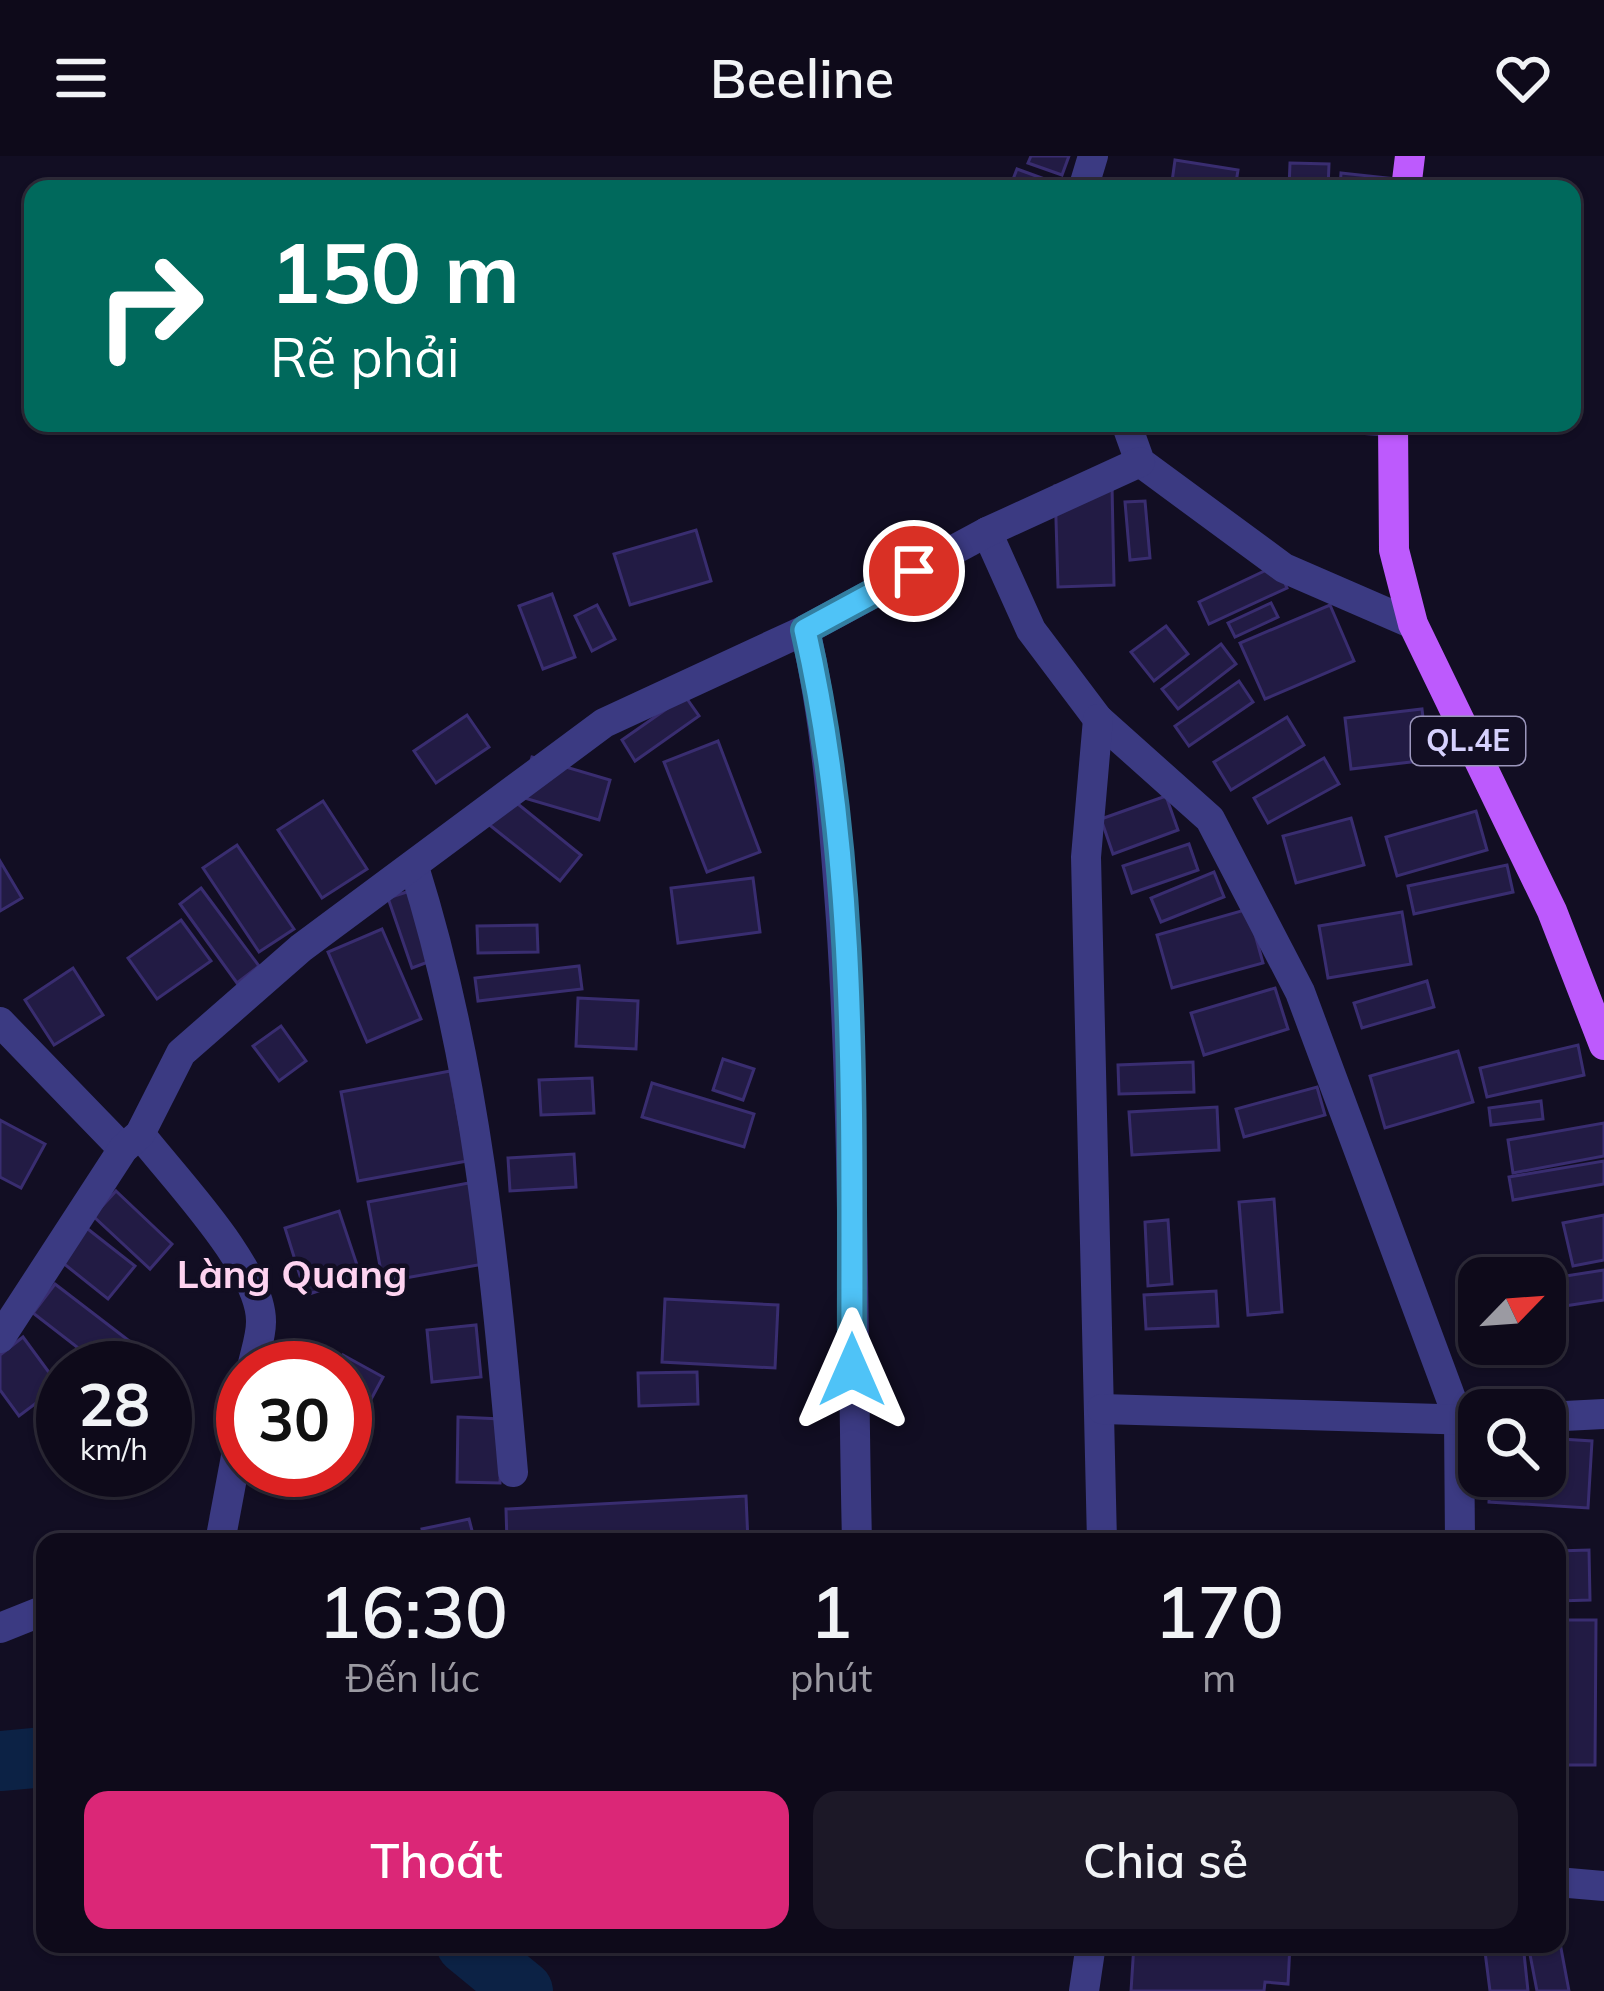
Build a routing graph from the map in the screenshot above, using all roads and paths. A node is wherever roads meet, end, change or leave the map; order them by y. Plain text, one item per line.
1 (1129, 432) edge
2 (1394, 432) edge
3 (1140, 462) junction
4 (987, 532) junction
5 (1413, 623) junction
6 (805, 630) junction
7 (1098, 719) junction
8 (414, 867) junction
9 (0, 1022) edge
10 (1604, 1045) edge
11 (132, 1142) junction
12 (0, 1338) edge
13 (257, 1341) edge
14 (1458, 1392) edge
15 (1102, 1409) junction
16 (1604, 1414) edge
17 (1566, 1416) edge
18 (1458, 1420) edge
19 (513, 1472) dead end
20 (228, 1497) edge
21 (1463, 1497) edge
22 (222, 1533) edge
23 (856, 1533) edge
24 (1102, 1533) edge
25 (1461, 1533) edge
26 (36, 1614) edge
27 (0, 1628) edge
28 (1566, 1883) edge
29 (1604, 1886) edge
30 (1090, 1953) edge
31 (1084, 1991) edge

1 - 3 street
2 - 5 main road, QL.4E
3 - 4 street
3 - 5 street
4 - 6 street
4 - 7 street
5 - 10 main road, QL.4E
6 - 8 street
6 - 23 street
7 - 14 street
7 - 15 street
8 - 11 street
8 - 19 street
9 - 11 street
11 - 12 street
11 - 13 street
15 - 18 street
15 - 24 street
16 - 17 street
20 - 22 street
21 - 25 street
26 - 27 street
28 - 29 street
30 - 31 street

